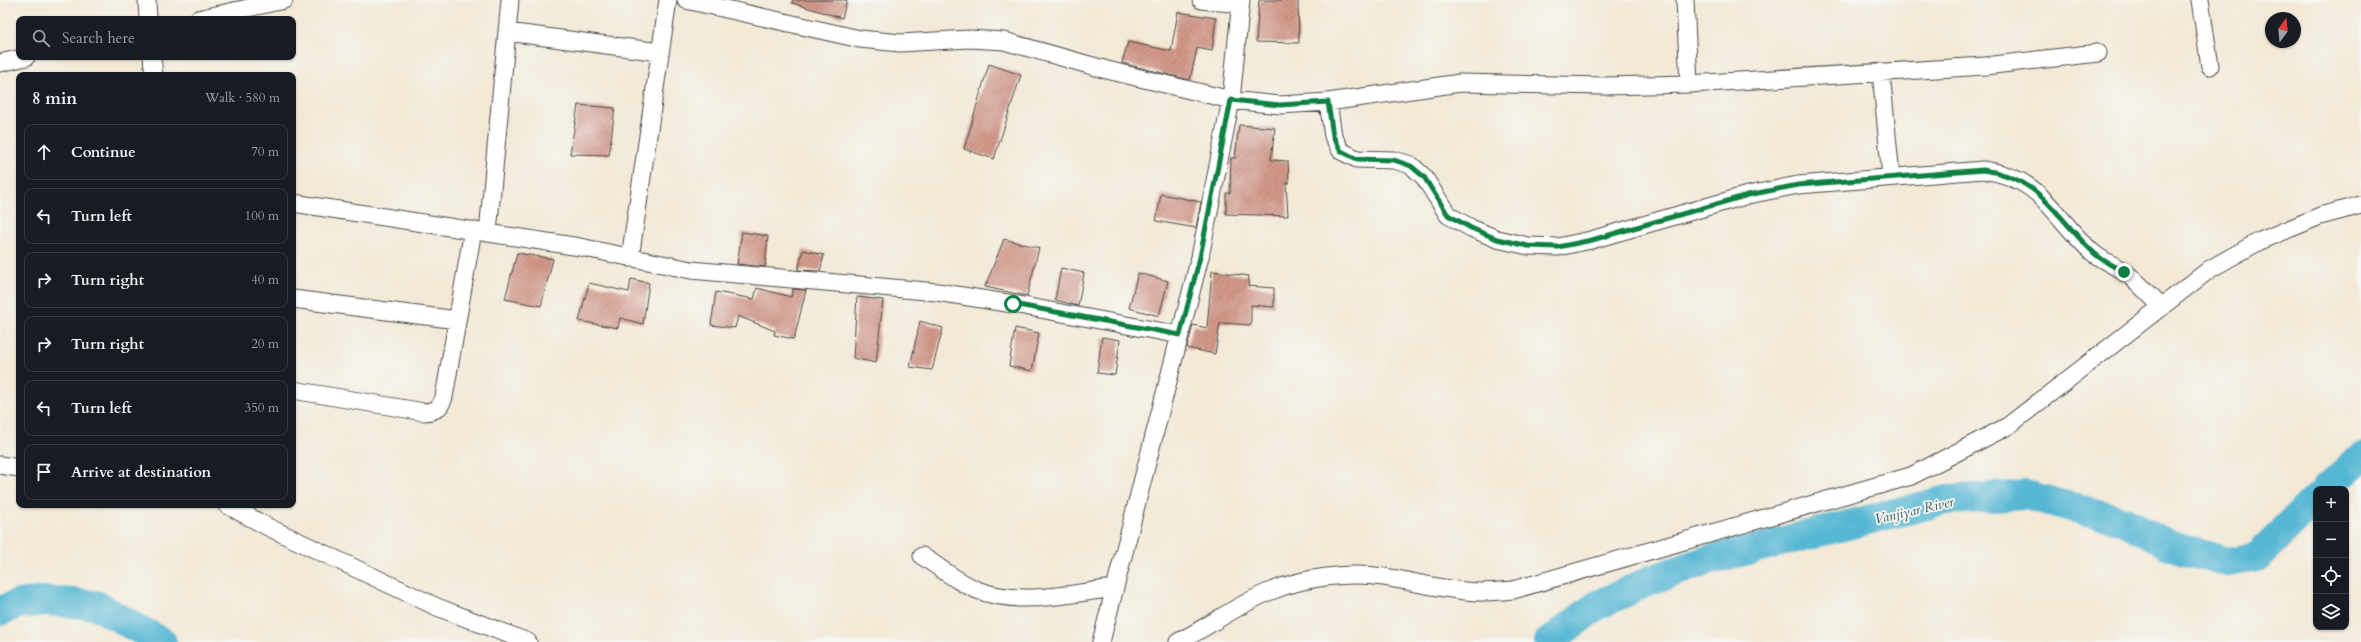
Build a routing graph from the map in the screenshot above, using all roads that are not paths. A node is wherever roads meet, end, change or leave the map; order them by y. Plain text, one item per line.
1 (147, 0) edge
2 (284, 0) edge
3 (510, 0) edge
4 (668, 0) edge
5 (686, 0) edge
6 (1201, 0) edge
7 (1686, 0) edge
8 (2200, 0) edge
9 (1240, 2) edge
10 (148, 16) edge
11 (212, 16) edge
12 (507, 32) junction
13 (660, 52) junction
14 (2098, 53) dead end
15 (16, 59) edge
16 (152, 60) edge
17 (0, 63) edge
18 (2210, 66) dead end
19 (154, 72) edge
20 (1881, 72) junction
21 (1689, 84) junction
22 (1231, 100) junction
23 (1328, 102) junction
24 (1891, 177) junction
25 (296, 204) edge
26 (2361, 205) edge
27 (481, 231) junction
28 (630, 258) junction
29 (296, 299) edge
30 (2162, 307) junction
31 (458, 320) junction
32 (1180, 335) junction
33 (296, 391) edge
34 (0, 465) edge
35 (16, 468) edge
36 (233, 508) edge
37 (922, 556) dead end
38 (1114, 588) junction
39 (528, 642) edge
40 (1102, 642) edge
41 (1178, 642) edge

1 - 10 street
2 - 11 street
3 - 12 street
4 - 13 street
5 - 22 street
6 - 9 street
7 - 21 street
8 - 18 street
9 - 22 street
12 - 13 street
12 - 27 street
13 - 28 street
14 - 20 street
15 - 17 street
16 - 19 street
20 - 21 street
20 - 24 street
21 - 23 street
22 - 23 street
22 - 32 street
23 - 24 street
24 - 30 street
25 - 27 street
26 - 30 street
27 - 28 street
27 - 31 street
28 - 32 street
29 - 31 street
30 - 41 street
31 - 33 street
32 - 38 street
34 - 35 street
36 - 39 street
37 - 38 street
38 - 40 street

